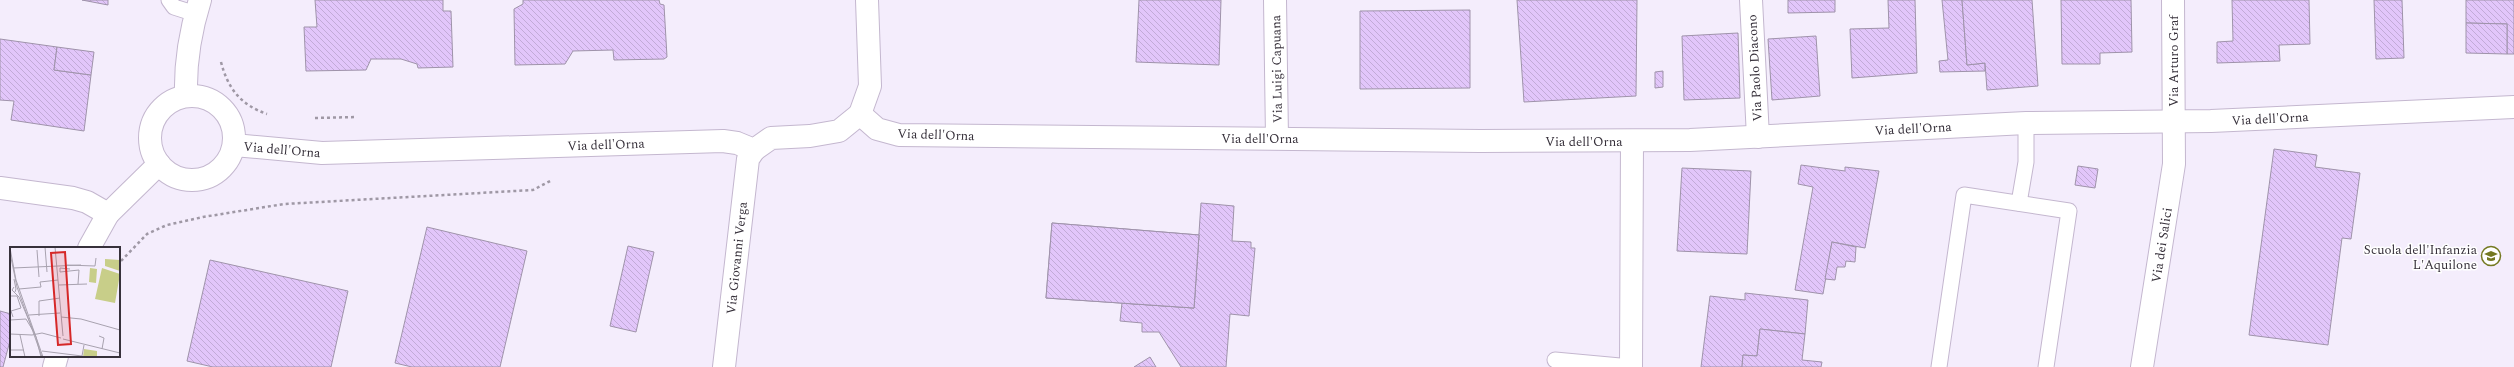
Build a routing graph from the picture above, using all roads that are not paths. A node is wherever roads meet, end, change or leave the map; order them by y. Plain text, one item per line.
1 (169, 0) edge
2 (867, 0) edge
3 (1275, 0) edge
4 (1751, 0) edge
5 (2173, 0) edge
6 (198, 7) edge
7 (186, 96) junction
8 (2514, 107) edge
9 (860, 114) junction
10 (2172, 122) junction
11 (2026, 123) junction
12 (1758, 137) junction
13 (1277, 138) junction
14 (1632, 141) junction
15 (234, 145) junction
16 (754, 150) junction
17 (159, 164) junction
18 (0, 188) edge
19 (2019, 203) junction
20 (108, 214) junction
21 (90, 247) edge
22 (56, 357) edge
23 (1555, 360) dead end
24 (54, 367) edge
25 (724, 367) edge
26 (1631, 367) edge
27 (1939, 367) edge
28 (2046, 367) edge
29 (2142, 367) edge

1 - 6 lane
2 - 9 street
3 - 13 street, Via Luigi Capuana
4 - 12 street, Via Paolo Diacono
5 - 10 street, Via Arturo Graf
6 - 7 street
7 - 15 street, Via dell'Orna
7 - 17 street, Via dell'Orna
8 - 10 street, Via dell'Orna
9 - 13 street, Via dell'Orna
9 - 16 street
10 - 11 street, Via dell'Orna
10 - 29 street, Via dei Salici
11 - 12 street, Via dell'Orna
11 - 19 lane
12 - 14 street, Via dell'Orna
13 - 14 street, Via dell'Orna
14 - 26 street, Via dell'Orna
15 - 16 street, Via dell'Orna
15 - 17 street, Via dell'Orna
16 - 25 street, Via Giovanni Verga
17 - 20 street
18 - 20 street
19 - 27 lane
19 - 28 lane
20 - 21 street
22 - 24 street
23 - 26 lane

